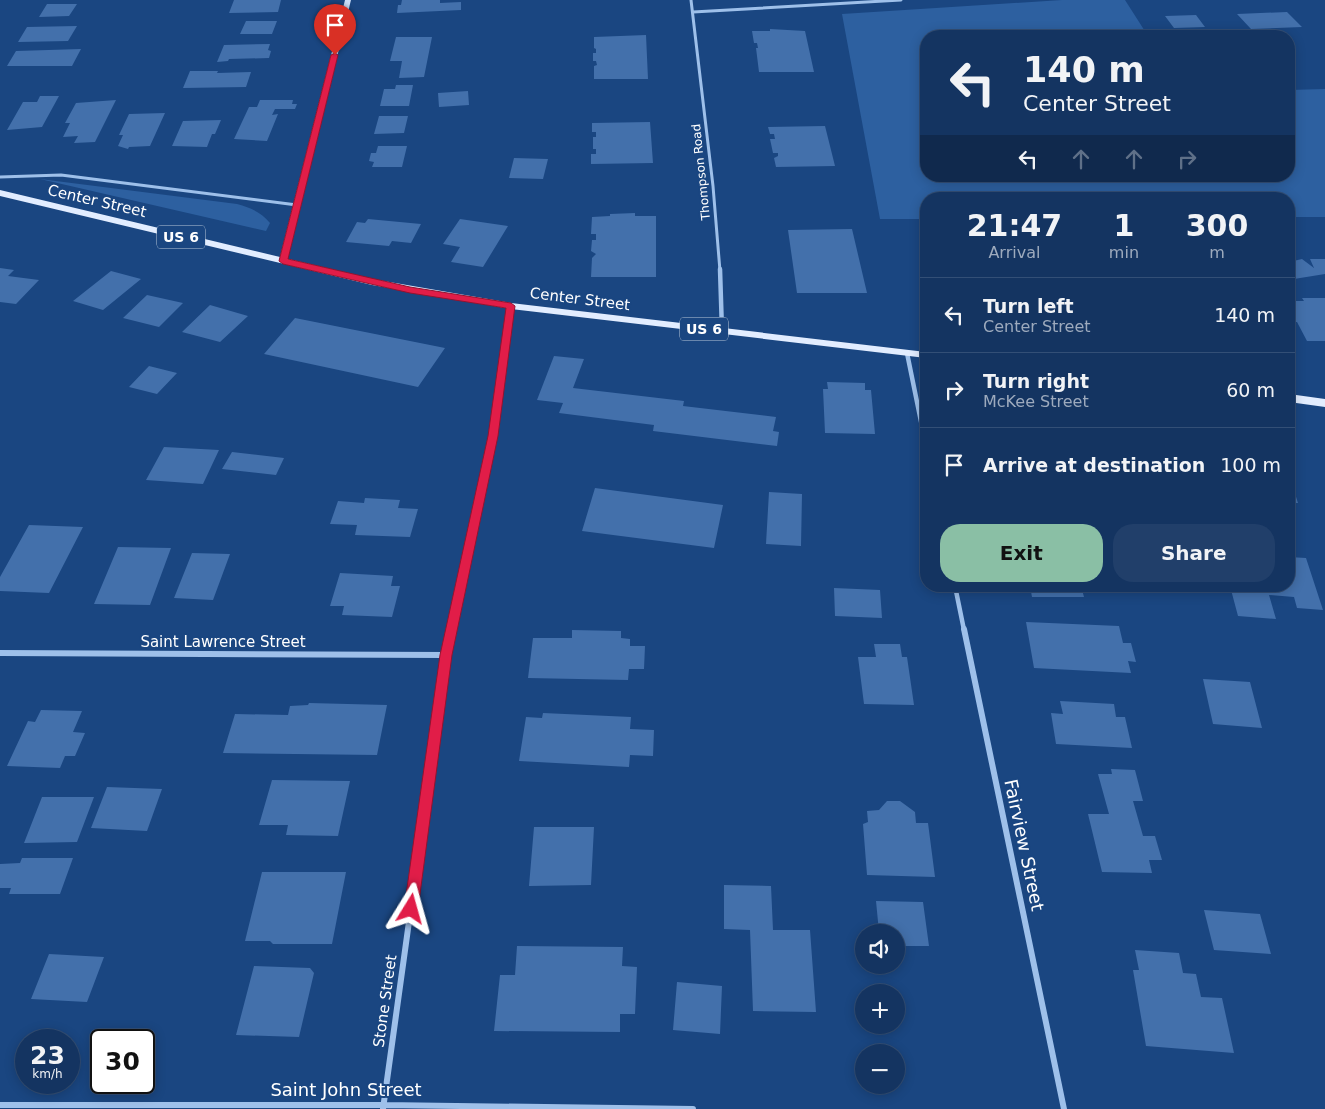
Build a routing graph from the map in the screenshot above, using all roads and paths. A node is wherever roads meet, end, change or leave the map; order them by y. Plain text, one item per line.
1 (348, 0) edge
2 (691, 0) edge
3 (901, 0) edge
4 (693, 12) junction
5 (0, 177) edge
6 (0, 194) edge
7 (297, 205) junction
8 (283, 261) junction
9 (511, 306) junction
10 (722, 331) junction
11 (907, 353) junction
12 (920, 354) edge
13 (1295, 399) edge
14 (1325, 402) edge
15 (920, 417) edge
16 (956, 592) edge
17 (0, 654) edge
18 (446, 655) junction
19 (0, 1105) edge
20 (383, 1107) edge
21 (693, 1109) edge
22 (1064, 1109) edge

1 - 7 main road
2 - 4 street, Thompson Road
3 - 4 street
4 - 10 street, Thompson Road
5 - 7 street, Center Street
6 - 8 main road, Center Street / US 6
7 - 8 main road
8 - 9 main road, Center Street / US 6
9 - 10 main road, Center Street / US 6
9 - 18 street, Stone Street
10 - 11 main road, Center Street / US 6
11 - 12 main road, Center Street / US 6
11 - 15 street
13 - 14 main road
16 - 22 street, Fairview Street
17 - 18 street, Saint Lawrence Street
18 - 20 street, Stone Street
19 - 20 street, Saint John Street
20 - 21 street, Saint John Street

